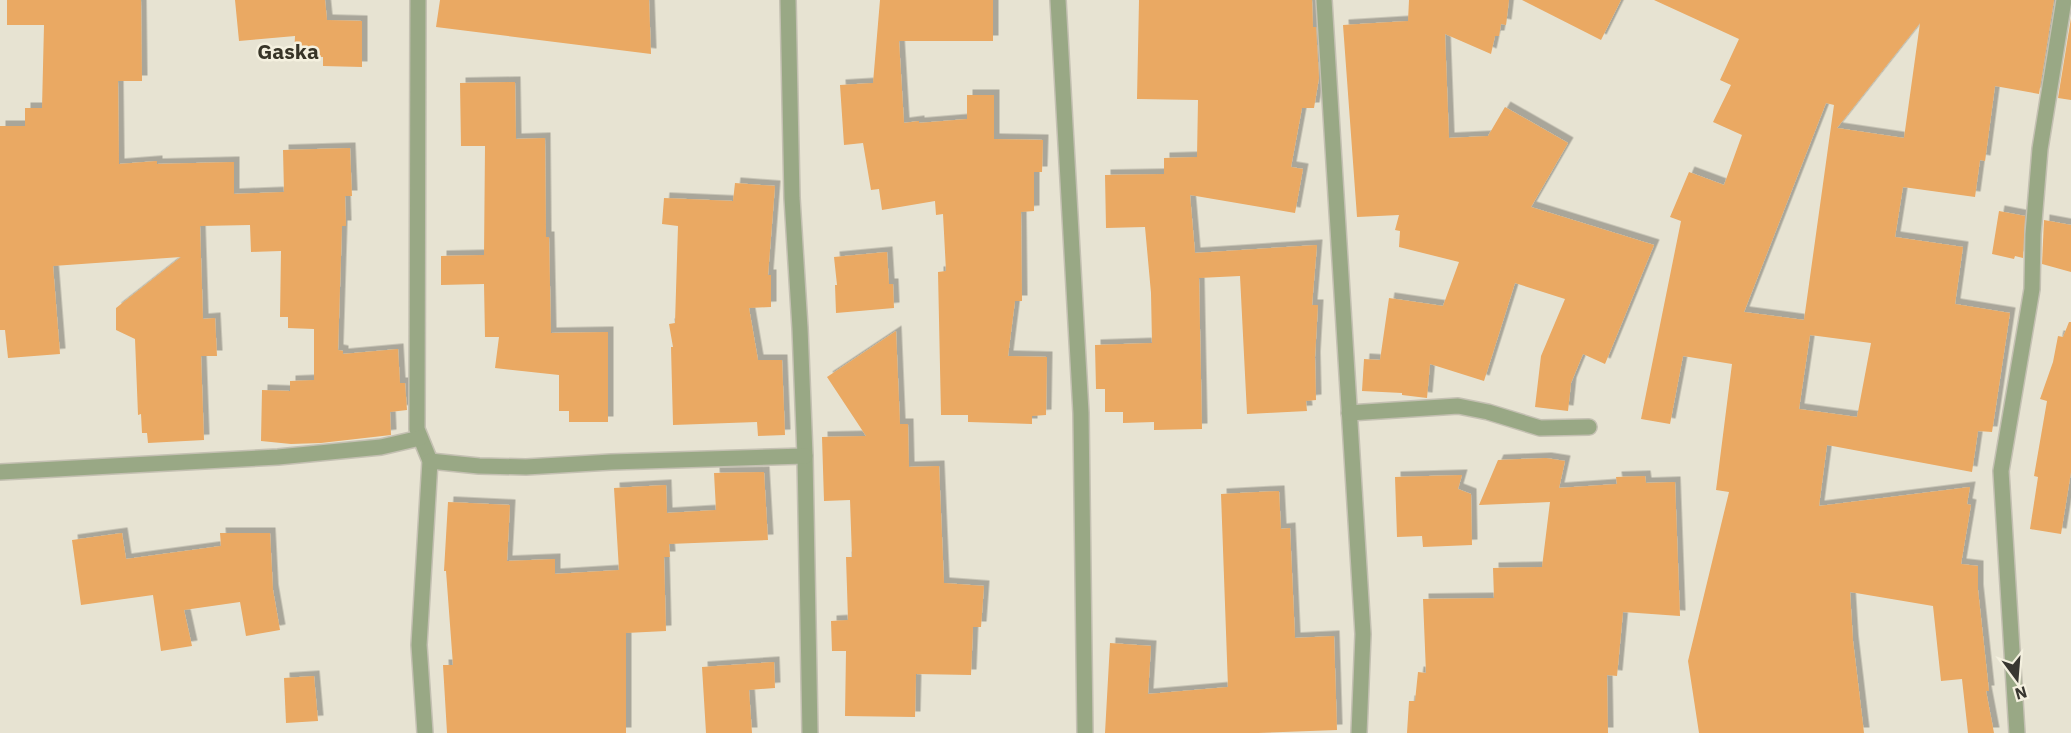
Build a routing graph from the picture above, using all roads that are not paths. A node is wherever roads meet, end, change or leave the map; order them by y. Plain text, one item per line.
1 (418, 0) edge
2 (788, 0) edge
3 (1058, 0) edge
4 (1324, 0) edge
5 (2064, 0) edge
6 (1349, 413) junction
7 (1588, 427) dead end
8 (420, 438) junction
9 (805, 456) junction
10 (430, 461) junction
11 (0, 472) edge
12 (425, 733) edge
13 (810, 733) edge
14 (1085, 733) edge
15 (1359, 733) edge
16 (2017, 733) edge

1 - 8 street
2 - 9 street
3 - 14 street
4 - 6 street
5 - 16 street
6 - 7 street
6 - 15 street
8 - 10 street
8 - 11 street
9 - 10 street
9 - 13 street
10 - 12 street

